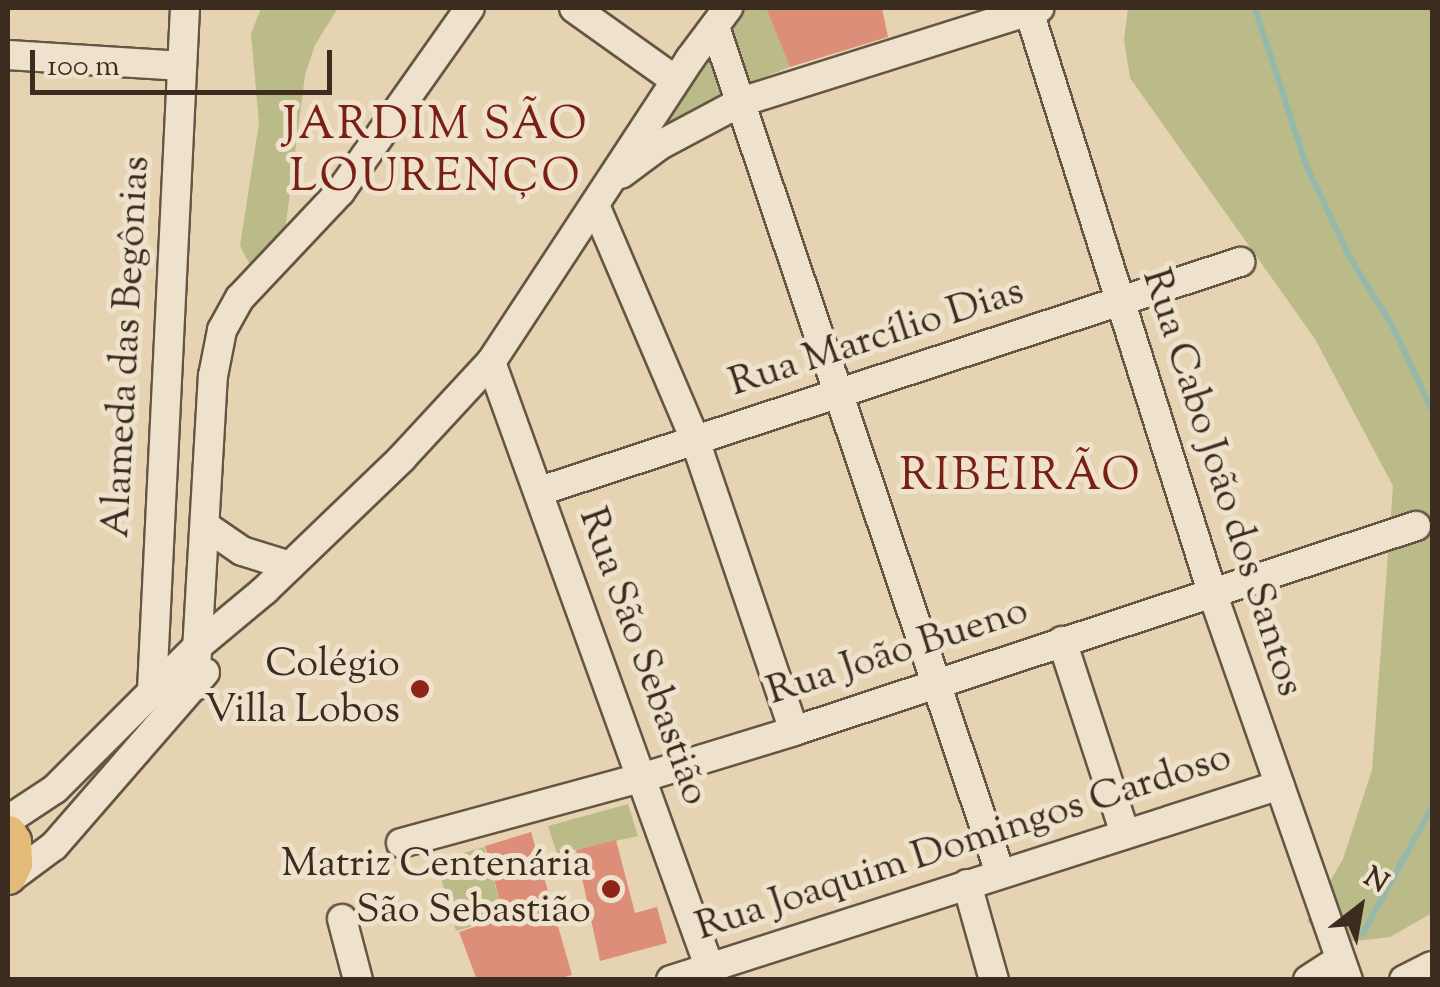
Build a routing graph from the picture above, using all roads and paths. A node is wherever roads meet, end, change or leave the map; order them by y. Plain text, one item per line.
1 (185, 8) edge
2 (470, 8) edge
3 (574, 8) edge
4 (1032, 9) edge
5 (722, 17) edge
6 (8, 55) edge
7 (181, 66) junction
8 (675, 80) junction
9 (741, 102) junction
10 (601, 194) junction
11 (1240, 262) dead end
12 (1117, 302) junction
13 (492, 362) junction
14 (839, 393) junction
15 (695, 440) junction
16 (540, 491) junction
17 (1416, 526) dead end
18 (207, 527) junction
19 (290, 566) junction
20 (266, 590) junction
21 (1212, 592) junction
22 (1062, 641) junction
23 (199, 645) junction
24 (936, 683) junction
25 (195, 686) junction
26 (152, 690) junction
27 (794, 731) junction
28 (644, 777) junction
29 (1280, 785) junction
30 (8, 820) edge
31 (8, 833) edge
32 (1125, 834) junction
33 (402, 843) dead end
34 (1000, 874) junction
35 (8, 878) edge
36 (967, 884) junction
37 (342, 919) dead end
38 (690, 923) junction
39 (1432, 966) edge
40 (1344, 970) edge
41 (711, 972) edge
42 (678, 978) edge
43 (358, 980) edge
44 (994, 980) edge
45 (1308, 980) edge
46 (1404, 980) edge

1 - 7 street, Alameda das Begônias
2 - 18 street
3 - 8 street
4 - 9 street
4 - 12 street, Rua Cabo João dos Santos
5 - 8 street
5 - 9 street
6 - 7 street
7 - 26 street, Alameda das Begônias
8 - 10 street
9 - 10 street
9 - 14 street
10 - 13 street
10 - 15 street
11 - 12 street, Rua Marcílio Dias
12 - 14 street, Rua Marcílio Dias
12 - 21 street, Rua Cabo João dos Santos
13 - 16 street, Rua São Sebastião
13 - 19 street
14 - 15 street, Rua Marcílio Dias
14 - 24 street
15 - 16 street, Rua Marcílio Dias
15 - 27 street
16 - 28 street, Rua São Sebastião
17 - 21 street, Rua João Bueno
18 - 19 street
18 - 23 street
19 - 20 street
20 - 23 street
20 - 25 street
21 - 22 street, Rua João Bueno
21 - 29 street, Rua Cabo João dos Santos
22 - 24 street, Rua João Bueno
22 - 32 street
23 - 25 street
23 - 26 street
24 - 27 street, Rua João Bueno
24 - 34 street
25 - 35 street
26 - 30 street
27 - 28 street, Rua João Bueno
28 - 33 street, Rua João Bueno
28 - 38 street, Rua São Sebastião
29 - 32 street, Rua Joaquim Domingos Cardoso
29 - 40 street, Rua Cabo João dos Santos
31 - 35 main road
32 - 34 street, Rua Joaquim Domingos Cardoso
34 - 36 street, Rua Joaquim Domingos Cardoso
36 - 41 street, Rua Joaquim Domingos Cardoso
36 - 44 street
37 - 43 street
38 - 41 street, Rua São Sebastião
38 - 42 street
39 - 46 street
40 - 45 street
41 - 42 street, Rua Joaquim Domingos Cardoso

